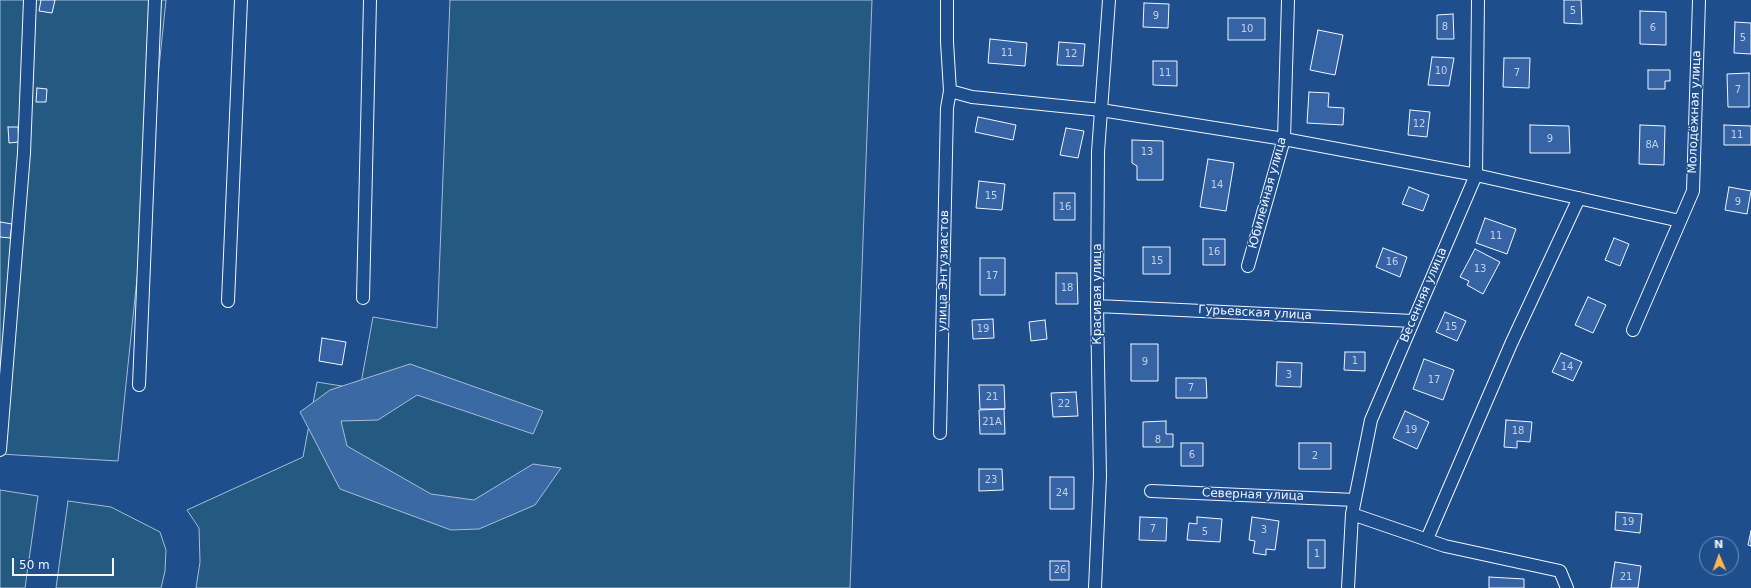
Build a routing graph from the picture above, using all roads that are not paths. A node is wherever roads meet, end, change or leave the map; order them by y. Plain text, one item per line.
1 (30, 0) edge
2 (155, 0) edge
3 (241, 0) edge
4 (370, 0) edge
5 (947, 0) edge
6 (1109, 0) edge
7 (1288, 0) edge
8 (1478, 0) edge
9 (1699, 0) edge
10 (950, 91) junction
11 (1101, 110) junction
12 (1284, 139) junction
13 (1476, 175) junction
14 (1579, 198) junction
15 (1680, 220) junction
16 (1248, 266) dead end
17 (363, 298) dead end
18 (228, 301) dead end
19 (1097, 306) junction
20 (1413, 321) junction
21 (1633, 330) dead end
22 (139, 385) dead end
23 (940, 433) dead end
24 (0, 450) edge
25 (1151, 491) dead end
26 (1355, 500) junction
27 (1352, 514) junction
28 (1427, 539) junction
29 (1567, 587) edge
30 (1095, 588) edge
31 (1348, 588) edge

1 - 24 street
2 - 22 street
3 - 18 street
4 - 17 street
5 - 10 street
6 - 11 street, Красивая улица
7 - 12 street, Юбилейная улица
8 - 13 street, Весенняя улица
9 - 15 street, Молодёжная улица
10 - 11 street
10 - 23 street, улица Энтузиастов
11 - 12 street
11 - 19 street, Красивая улица
12 - 13 street
12 - 16 street, Юбилейная улица
13 - 14 street
13 - 20 street, Весенняя улица
14 - 15 street
14 - 28 street
15 - 21 street, Молодёжная улица
19 - 20 street, Гурьевская улица
19 - 30 street, Красивая улица
20 - 26 street, Весенняя улица
25 - 26 street, Северная улица
26 - 27 street, Весенняя улица
27 - 28 street
27 - 31 street, Весенняя улица
28 - 29 street

